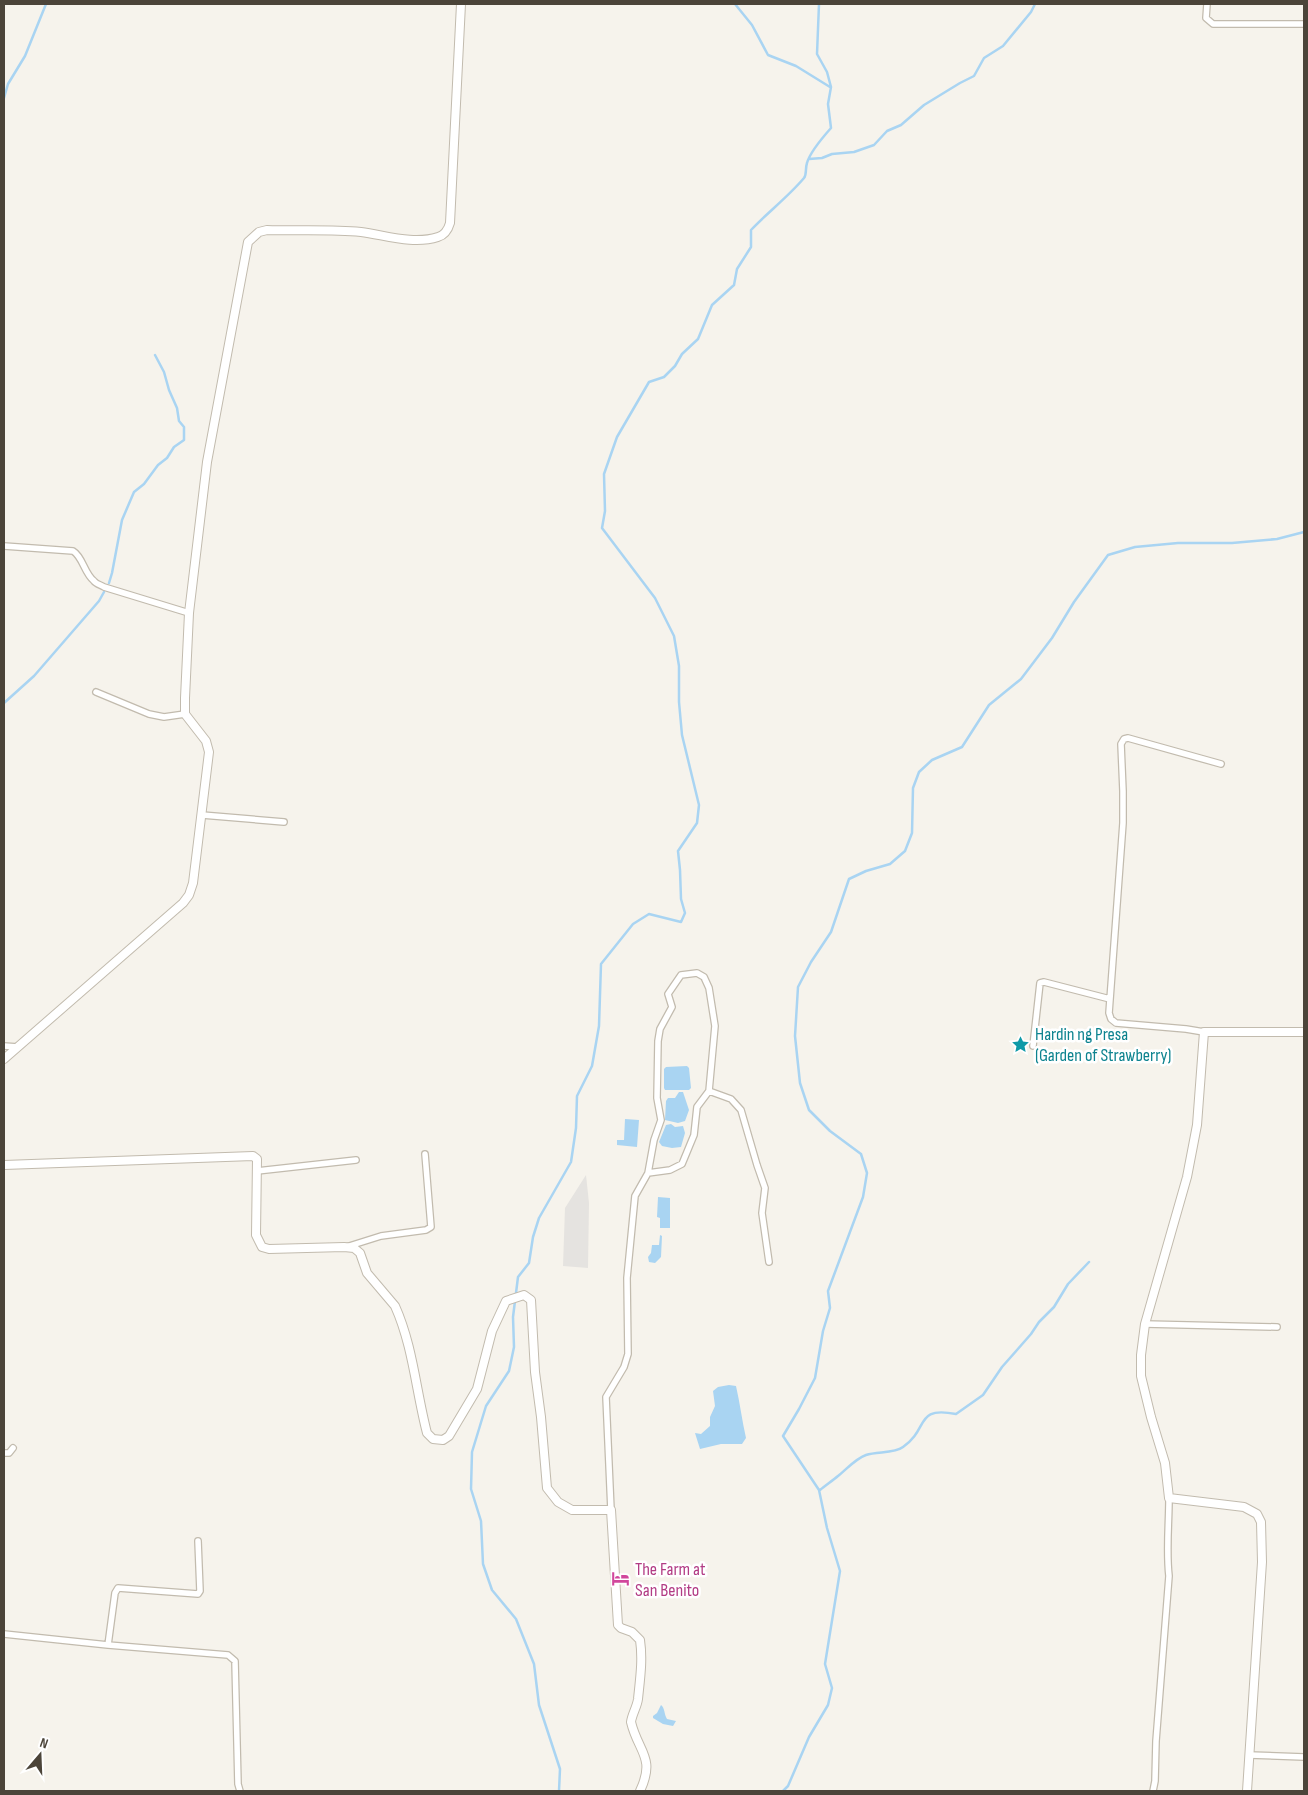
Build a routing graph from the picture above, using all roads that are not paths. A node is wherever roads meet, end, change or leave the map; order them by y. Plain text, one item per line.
1 (461, 4) edge
2 (1207, 4) edge
3 (1304, 24) edge
4 (4, 546) edge
5 (189, 613) junction
6 (96, 692) dead end
7 (185, 714) junction
8 (1221, 764) dead end
9 (202, 815) junction
10 (284, 822) dead end
11 (1110, 999) junction
12 (1204, 1032) junction
13 (1304, 1032) edge
14 (4, 1046) edge
15 (1034, 1046) dead end
16 (18, 1047) junction
17 (4, 1059) edge
18 (709, 1091) junction
19 (425, 1154) dead end
20 (356, 1160) dead end
21 (4, 1165) edge
22 (257, 1171) junction
23 (648, 1173) junction
24 (344, 1247) junction
25 (769, 1262) dead end
26 (1145, 1324) junction
27 (1277, 1327) dead end
28 (13, 1448) dead end
29 (4, 1453) edge
30 (1169, 1498) junction
31 (611, 1510) junction
32 (198, 1541) dead end
33 (4, 1634) edge
34 (108, 1645) junction
35 (1249, 1755) junction
36 (1304, 1757) edge
37 (240, 1791) edge
38 (640, 1791) edge
39 (1153, 1791) edge
40 (1247, 1791) edge

1 - 5 street
2 - 3 street
4 - 5 street
5 - 7 street
6 - 7 street
7 - 9 street
8 - 11 street
9 - 10 street
9 - 16 street
11 - 12 street
11 - 15 street
12 - 13 street
12 - 26 street
14 - 16 street
16 - 17 street
18 - 23 street
18 - 23 street
18 - 25 street
19 - 24 street
20 - 22 street
21 - 22 street
22 - 24 street
23 - 31 street
24 - 31 street
26 - 27 street
26 - 30 street
28 - 29 street
30 - 35 street
30 - 39 street
31 - 38 street
32 - 34 street
33 - 34 street
34 - 37 street
35 - 36 street
35 - 40 street

